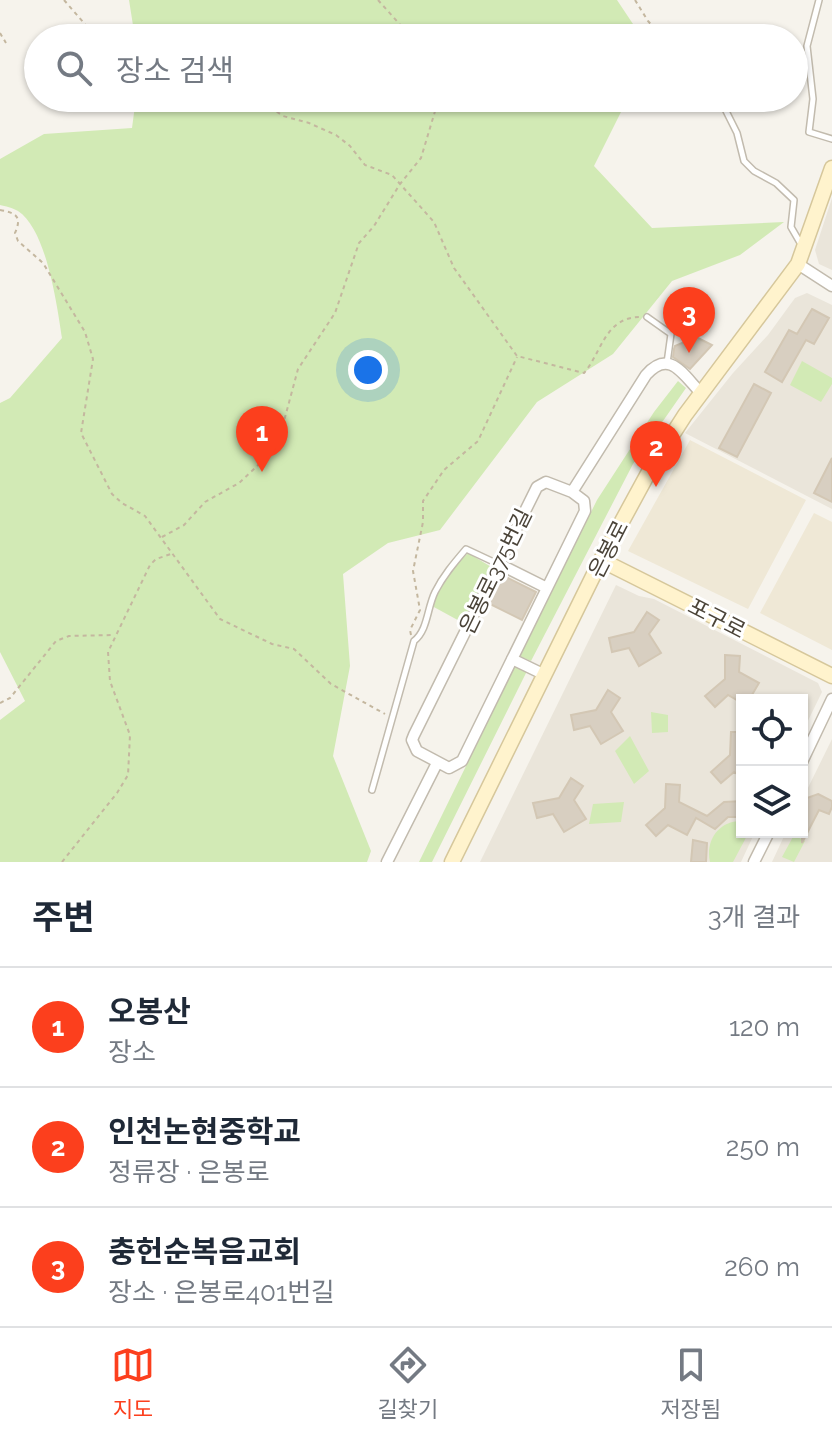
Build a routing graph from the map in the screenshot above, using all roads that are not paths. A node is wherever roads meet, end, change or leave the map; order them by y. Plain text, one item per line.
1 (819, 0) edge
2 (808, 42) edge
3 (808, 55) edge
4 (726, 112) edge
5 (832, 139) edge
6 (832, 168) edge
7 (801, 257) junction
8 (832, 286) edge
9 (647, 317) road end
10 (667, 363) junction
11 (702, 394) junction
12 (572, 492) junction
13 (601, 560) junction
14 (499, 564) junction
15 (547, 588) junction
16 (512, 659) junction
17 (545, 675) junction
18 (832, 676) edge
19 (832, 699) edge
20 (808, 749) edge
21 (437, 763) junction
22 (372, 790) dead end
23 (766, 838) edge
24 (387, 862) edge
25 (452, 862) edge
26 (754, 862) edge

1 - 2 lane
3 - 5 lane
4 - 7 lane
6 - 7 main road, 은봉로
7 - 8 street
7 - 11 main road, 은봉로
9 - 10 lane
10 - 11 street
10 - 12 street
11 - 13 main road, 은봉로
12 - 14 street, 은봉로375번길
12 - 15 street
13 - 17 main road, 은봉로
13 - 18 main road, 포구로
14 - 15 street
14 - 21 street, 은봉로375번길
14 - 22 lane
15 - 16 street
16 - 17 street
16 - 21 street
17 - 25 main road, 은봉로
19 - 20 street
21 - 24 street
23 - 26 street

